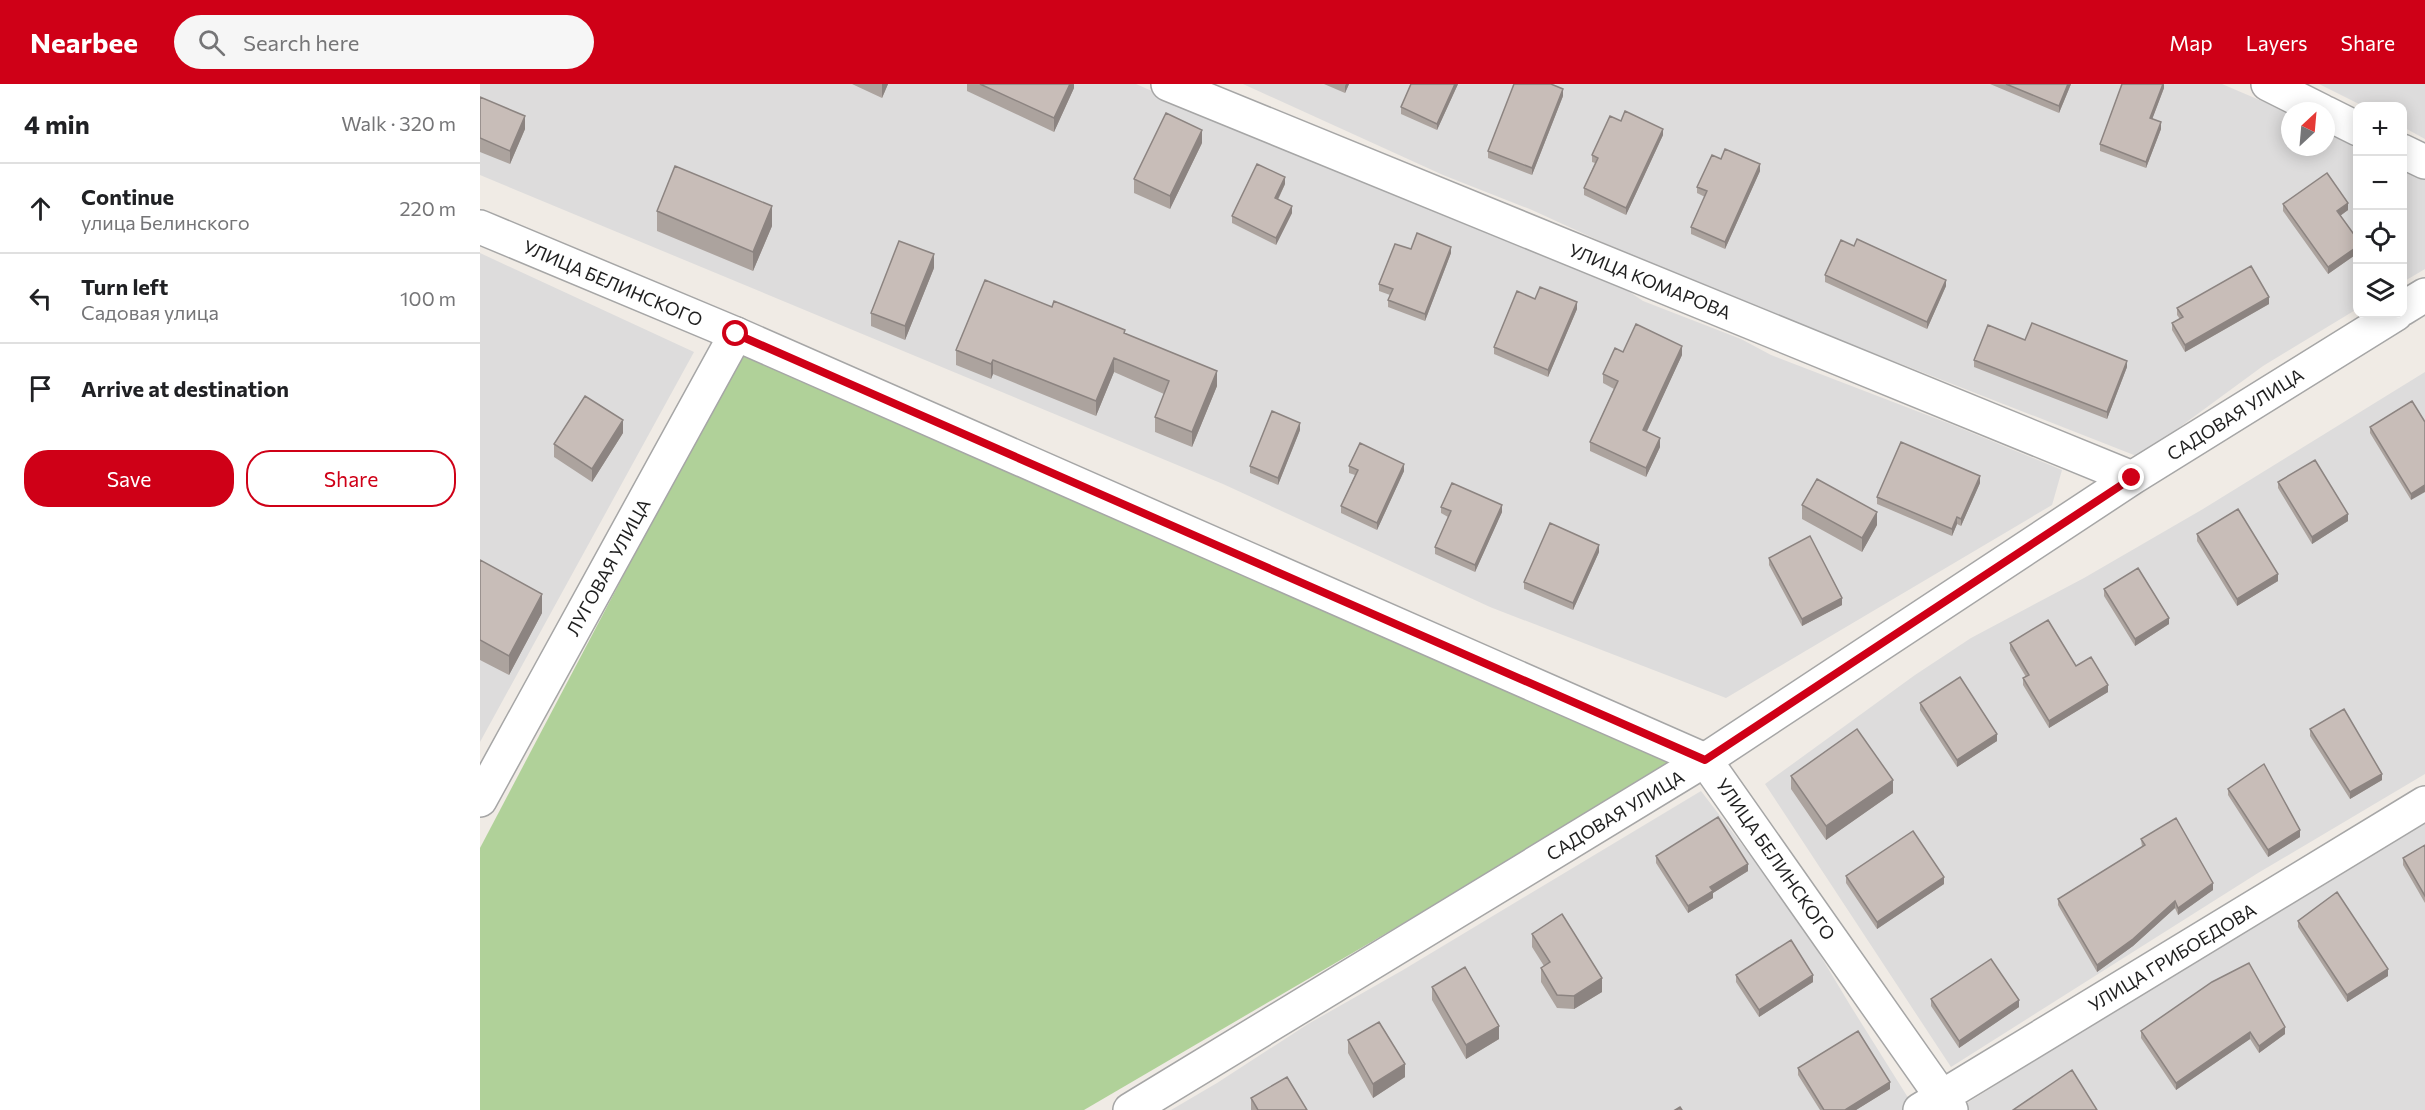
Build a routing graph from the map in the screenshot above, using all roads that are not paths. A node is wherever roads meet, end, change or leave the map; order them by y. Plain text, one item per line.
1 (1168, 84) edge
2 (2268, 84) edge
3 (2304, 102) edge
4 (2335, 118) edge
5 (2353, 126) edge
6 (2407, 153) edge
7 (2425, 162) edge
8 (480, 227) edge
9 (2425, 296) edge
10 (2407, 307) edge
11 (2390, 318) edge
12 (736, 334) junction
13 (2132, 478) junction
14 (1705, 760) junction
15 (480, 800) edge
16 (2425, 803) edge
17 (1938, 1105) edge
18 (1130, 1110) edge

1 - 13 street, УЛИЦА КОМАРОВА
2 - 3 street
4 - 5 street
6 - 7 street
8 - 12 street, УЛИЦА БЕЛИНСКОГО
9 - 10 street
11 - 13 street, САДОВАЯ УЛИЦА
12 - 14 street, УЛИЦА БЕЛИНСКОГО
12 - 15 street, ЛУГОВАЯ УЛИЦА
13 - 14 street, САДОВАЯ УЛИЦА
14 - 17 street, УЛИЦА БЕЛИНСКОГО
14 - 18 street, САДОВАЯ УЛИЦА
16 - 17 street, УЛИЦА ГРИБОЕДОВА

